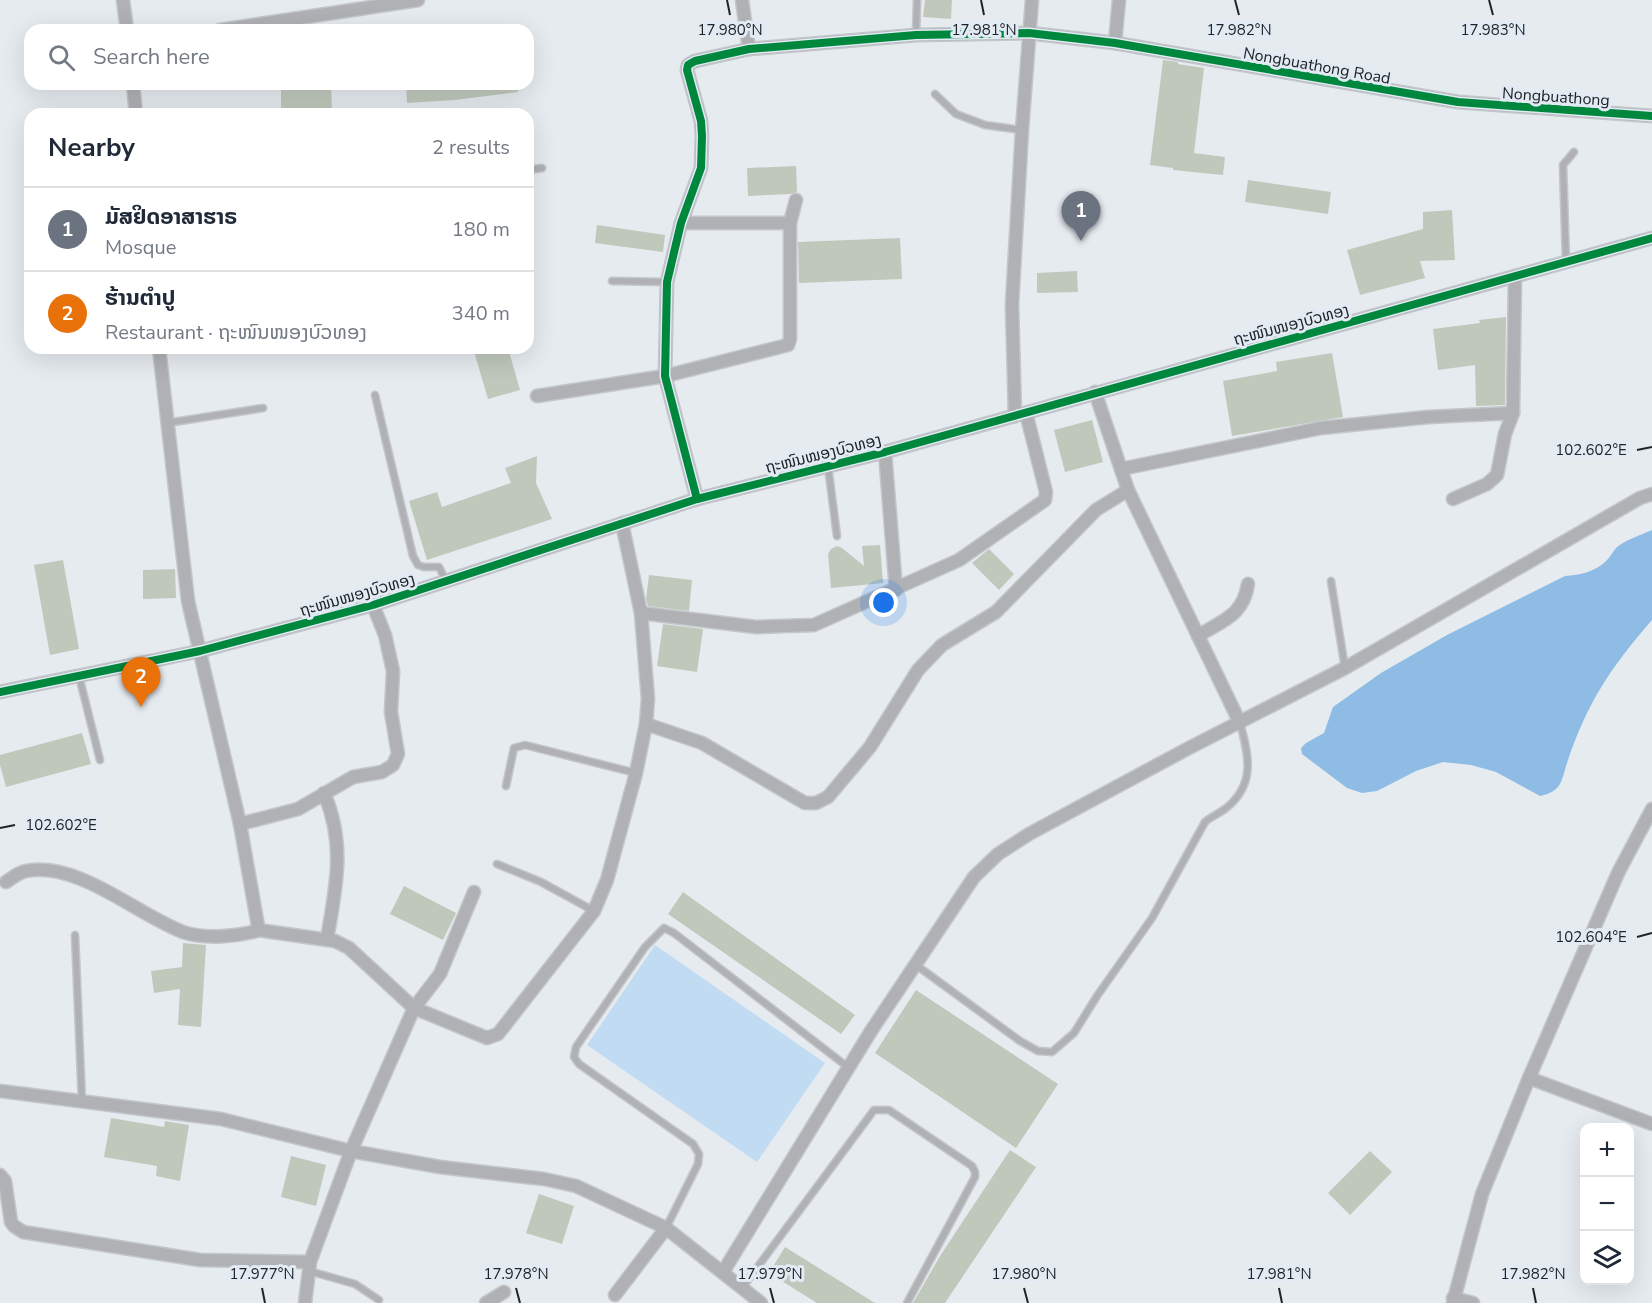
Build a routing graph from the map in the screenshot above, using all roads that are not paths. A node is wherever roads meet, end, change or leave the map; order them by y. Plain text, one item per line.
1 (123, 0) edge
2 (418, 0) edge
3 (742, 0) edge
4 (917, 0) edge
5 (1032, 0) edge
6 (1119, 0) edge
7 (126, 24) edge
8 (260, 24) edge
9 (1029, 33) junction
10 (915, 35) junction
11 (1115, 43) junction
12 (749, 49) junction
13 (134, 90) edge
14 (934, 94) dead end
15 (1458, 102) joint
16 (135, 108) edge
17 (1652, 116) edge
18 (1022, 130) junction
19 (1574, 152) dead end
20 (542, 168) dead end
21 (534, 169) edge
22 (796, 200) dead end
23 (681, 223) junction
24 (790, 223) junction
25 (1652, 238) edge
26 (1566, 262) junction
27 (1515, 276) junction
28 (612, 281) dead end
29 (667, 282) junction
30 (160, 354) edge
31 (665, 376) junction
32 (1095, 392) junction
33 (375, 395) dead end
34 (537, 396) dead end
35 (263, 408) dead end
36 (1513, 413) junction
37 (1021, 415) junction
38 (167, 424) junction
39 (885, 452) junction
40 (828, 466) junction
41 (1121, 469) junction
42 (1128, 490) junction
43 (1652, 494) edge
44 (697, 499) junction
45 (1453, 499) dead end
46 (622, 523) junction
47 (837, 536) dead end
48 (1331, 581) dead end
49 (446, 582) junction
50 (1248, 584) dead end
51 (896, 590) junction
52 (373, 605) junction
53 (640, 613) junction
54 (1198, 636) junction
55 (200, 651) junction
56 (1345, 668) junction
57 (79, 676) junction
58 (0, 692) edge
59 (1240, 723) junction
60 (646, 724) junction
61 (100, 760) dead end
62 (636, 773) junction
63 (506, 786) dead end
64 (324, 794) junction
65 (1652, 809) edge
66 (240, 824) junction
67 (497, 864) dead end
68 (6, 882) dead end
69 (474, 892) dead end
70 (594, 911) junction
71 (261, 930) junction
72 (75, 935) dead end
73 (327, 939) junction
74 (916, 964) junction
75 (414, 1008) junction
76 (849, 1068) junction
77 (1529, 1078) junction
78 (0, 1092) edge
79 (82, 1102) junction
80 (1652, 1124) edge
81 (351, 1151) junction
82 (0, 1175) edge
83 (666, 1228) junction
84 (309, 1266) junction
85 (723, 1272) junction
86 (742, 1288) junction
87 (504, 1292) dead end
88 (615, 1294) dead end
89 (379, 1300) dead end
90 (1453, 1300) edge
91 (305, 1303) edge
92 (486, 1303) edge
93 (761, 1303) edge
94 (907, 1303) edge
95 (1473, 1303) edge

1 - 7 street
2 - 8 street
3 - 12 street
4 - 10 lane
5 - 9 street
6 - 11 street
9 - 10 street, Nongbuathong Road
9 - 11 street, Nongbuathong Road
9 - 18 street
10 - 12 street, Nongbuathong Road
11 - 15 street, Nongbuathong Road
12 - 23 street, Nongbuathong Road
13 - 16 street
14 - 18 lane
15 - 17 street, Nongbuathong
18 - 37 street
19 - 26 lane
20 - 21 lane
22 - 24 street
23 - 24 street
23 - 29 street
24 - 31 street
25 - 26 street, ຖະໜົນໜອງບົວທອງ
26 - 27 street, ຖະໜົນໜອງບົວທອງ
27 - 32 street, ຖະໜົນໜອງບົວທອງ
27 - 36 street
28 - 29 lane
29 - 31 street
30 - 38 street
31 - 34 street
31 - 44 street
32 - 37 street, ຖະໜົນໜອງບົວທອງ
32 - 41 street
33 - 49 lane
35 - 38 lane
36 - 41 street
36 - 45 street
37 - 39 street, ຖະໜົນໜອງບົວທອງ
37 - 51 street
38 - 55 street
39 - 40 street, ຖະໜົນໜອງບົວທອງ
39 - 51 street
40 - 44 street, ຖະໜົນໜອງບົວທອງ
40 - 47 lane
41 - 42 street
42 - 54 street
42 - 60 street
43 - 56 street
44 - 46 street, ຖະໜົນໜອງບົວທອງ
46 - 49 street, ຖະໜົນໜອງບົວທອງ
46 - 53 street
48 - 56 lane
49 - 52 street, ຖະໜົນໜອງບົວທອງ
50 - 54 street
51 - 53 street
52 - 55 street, ຖະໜົນໜອງບົວທອງ
52 - 64 street
53 - 60 street
54 - 59 street
55 - 57 street, ຖະໜົນໜອງບົວທອງ
55 - 66 street
56 - 59 street
57 - 58 street, ຖະໜົນໜອງບົວທອງ
57 - 61 lane
59 - 74 street
59 - 74 lane
60 - 62 street
62 - 63 lane
62 - 70 street
64 - 66 street
64 - 73 street
65 - 77 street
66 - 71 street
67 - 70 lane
68 - 71 street
69 - 75 street
70 - 75 street
71 - 73 street
72 - 79 lane
73 - 75 street
74 - 76 street
75 - 81 street
76 - 83 lane
76 - 85 street
77 - 80 street
77 - 90 street
78 - 79 street
79 - 81 street
81 - 83 street
81 - 84 street
82 - 84 street
83 - 85 street
83 - 88 street
84 - 89 lane
84 - 91 street
85 - 86 street
86 - 93 street
86 - 94 lane
87 - 92 street
90 - 95 street

